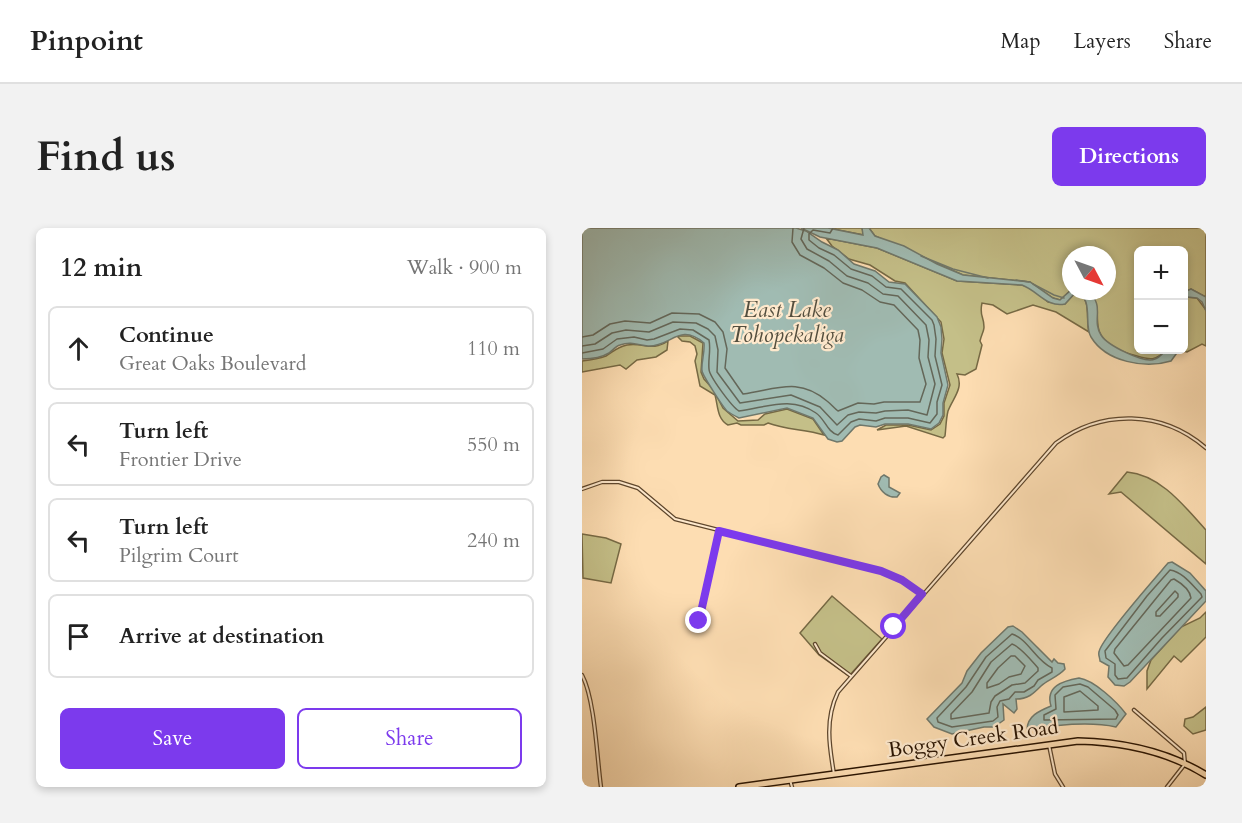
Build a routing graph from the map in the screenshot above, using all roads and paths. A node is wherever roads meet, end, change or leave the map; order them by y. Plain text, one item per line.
1 (1206, 448) edge
2 (582, 489) edge
3 (719, 531) junction
4 (922, 594) junction
5 (699, 626) dead end
6 (815, 644) dead end
7 (582, 675) edge
8 (851, 676) junction
9 (1134, 710) dead end
10 (1048, 744) junction
11 (1185, 764) junction
12 (834, 774) junction
13 (1206, 775) edge
14 (790, 780) junction
15 (601, 787) edge
16 (739, 787) edge
17 (792, 787) edge
18 (1063, 787) edge
19 (1167, 787) edge

1 - 4 street
2 - 3 street
3 - 4 street
3 - 5 street
4 - 8 street
6 - 8 street
7 - 15 street
8 - 12 street
9 - 11 street
10 - 11 main road, Boggy Creek Road
10 - 12 main road, Boggy Creek Road
10 - 18 street
11 - 13 main road, Boggy Creek Road
11 - 19 street
12 - 14 main road, Boggy Creek Road
14 - 16 main road, Boggy Creek Road
14 - 17 street

